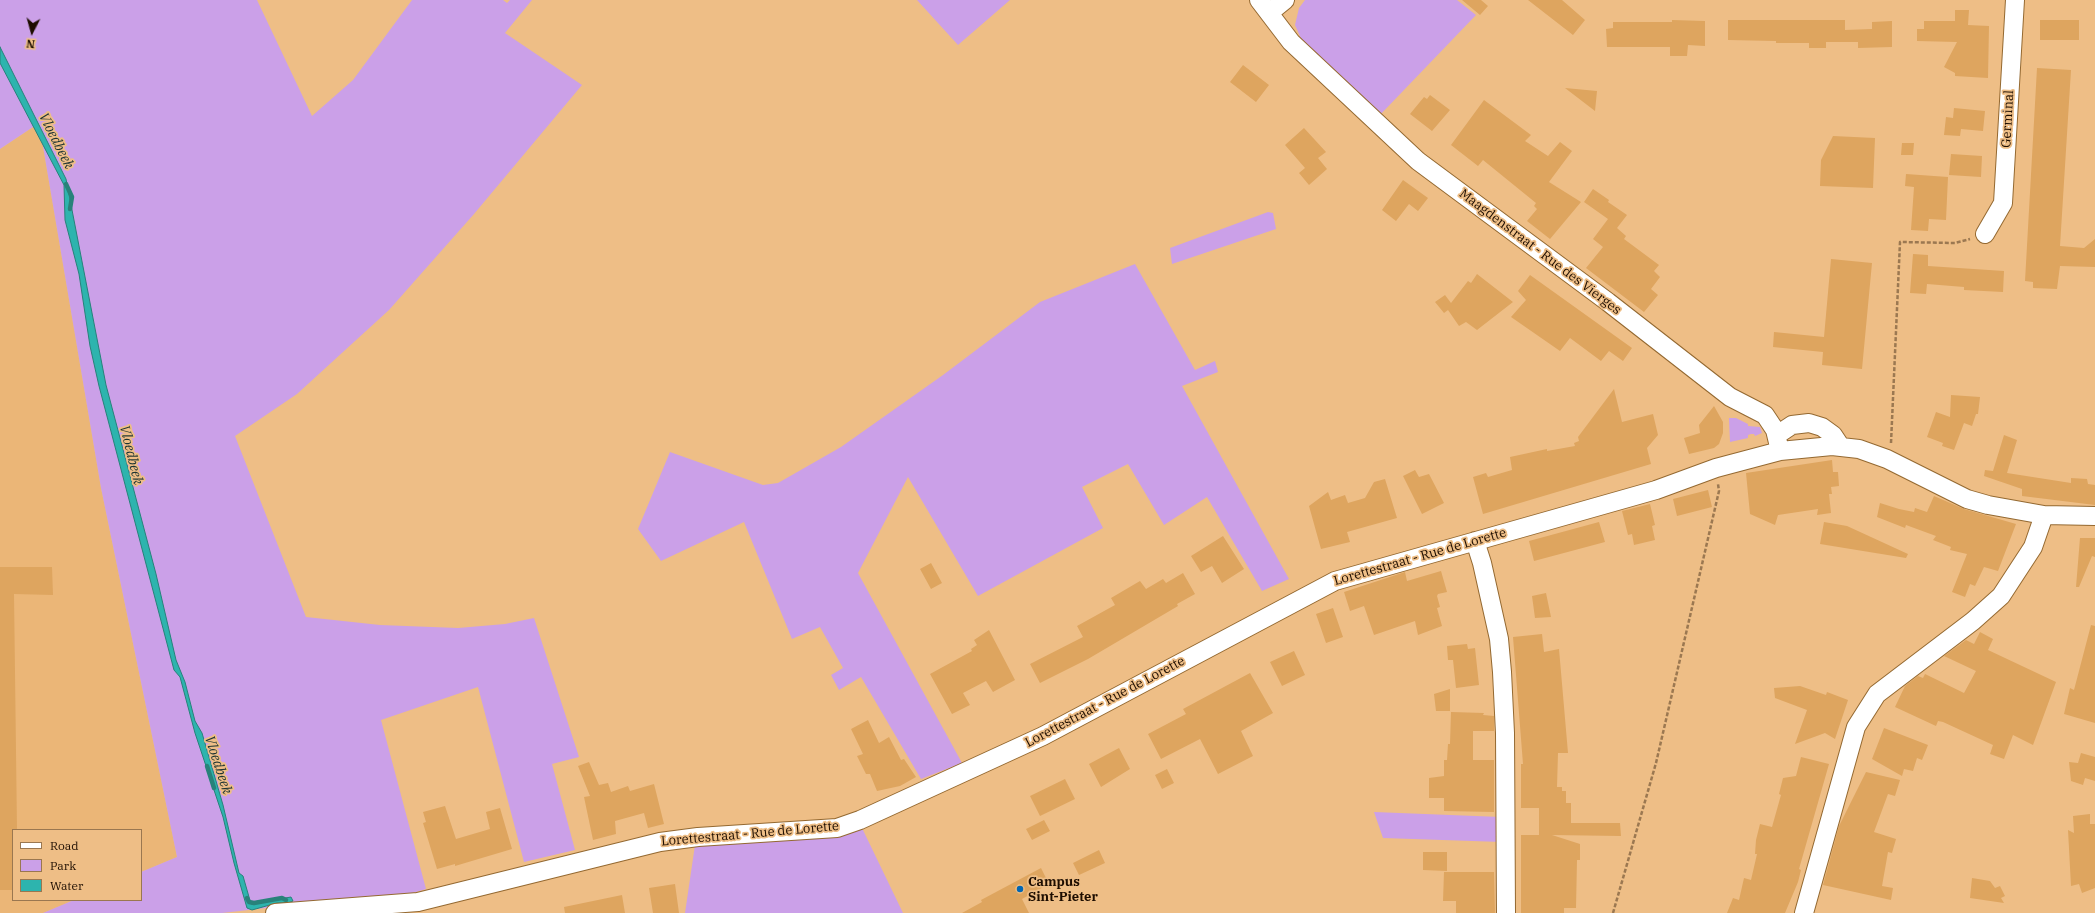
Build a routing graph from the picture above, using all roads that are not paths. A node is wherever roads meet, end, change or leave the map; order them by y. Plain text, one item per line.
1 (1285, 0) edge
2 (2015, 0) edge
3 (1264, 7) edge
4 (1985, 234) road end
5 (1778, 443) junction
6 (1841, 447) junction
7 (2044, 515) junction
8 (2095, 516) edge
9 (1474, 541) junction
10 (417, 907) edge
11 (276, 913) edge
12 (1506, 913) edge
13 (1804, 913) edge

1 - 3 street
2 - 4 street, Germinal
3 - 5 street, Maagdenstraat - Rue des Vierges
5 - 6 street, Lorettestraat - Rue de Lorette
5 - 6 street
5 - 9 street, Lorettestraat - Rue de Lorette
6 - 7 street, Lorettestraat - Rue de Lorette
7 - 8 street, Lorettestraat - Rue de Lorette
7 - 13 street
9 - 10 street, Lorettestraat - Rue de Lorette
9 - 12 street
10 - 11 street, Lorettestraat - Rue de Lorette

